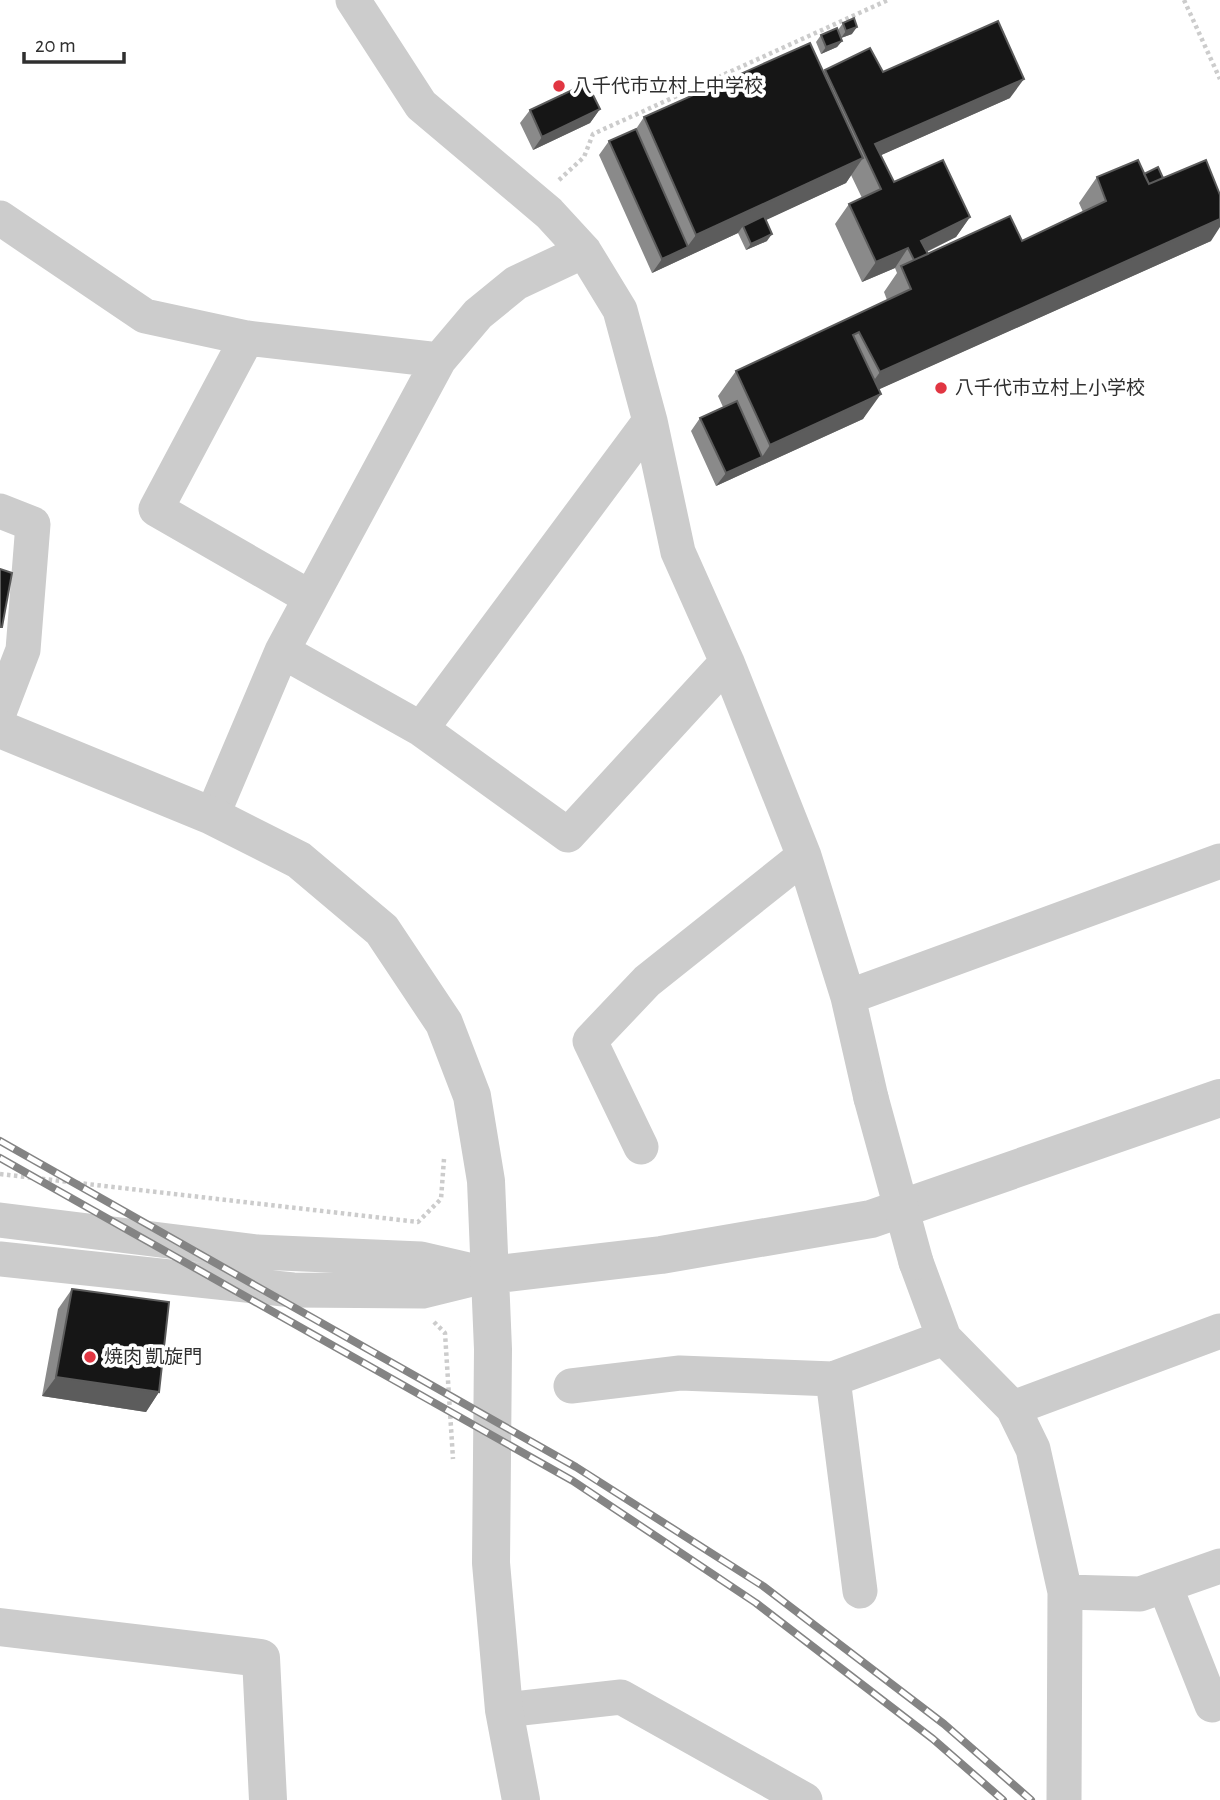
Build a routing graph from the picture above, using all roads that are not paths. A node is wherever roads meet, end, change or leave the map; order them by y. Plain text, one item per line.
1 (354, 0) edge
2 (0, 218) edge
3 (584, 250) junction
4 (247, 338) junction
5 (439, 360) junction
6 (650, 421) junction
7 (0, 511) edge
8 (309, 597) junction
9 (282, 651) junction
10 (727, 662) junction
11 (0, 710) edge
12 (0, 729) edge
13 (421, 729) junction
14 (212, 816) junction
15 (804, 856) junction
16 (1220, 862) edge
17 (848, 997) junction
18 (1220, 1098) edge
19 (641, 1147) dead end
20 (0, 1220) edge
21 (0, 1259) edge
22 (491, 1275) junction
23 (1220, 1331) edge
24 (944, 1338) junction
25 (832, 1379) junction
26 (571, 1386) dead end
27 (1013, 1408) junction
28 (1220, 1566) edge
29 (1165, 1586) junction
30 (860, 1591) dead end
31 (1065, 1592) junction
32 (0, 1627) edge
33 (1212, 1705) dead end
34 (505, 1710) junction
35 (268, 1800) edge
36 (521, 1800) edge
37 (805, 1800) edge
38 (1064, 1800) edge

1 - 3 street
2 - 4 street
3 - 5 street
3 - 6 street
4 - 5 street
4 - 8 street
5 - 8 street
6 - 10 street
6 - 13 street
7 - 11 street
8 - 9 street
9 - 13 street
9 - 14 street
10 - 13 street
10 - 15 street
12 - 14 street
14 - 22 street
15 - 17 street
15 - 19 street
16 - 17 street
17 - 24 street, bridge
18 - 22 street
20 - 22 street
21 - 22 street
22 - 34 street
23 - 27 street
24 - 25 street
24 - 27 street
25 - 26 street
25 - 30 street
27 - 31 street
28 - 29 street
29 - 31 street
29 - 33 street
31 - 38 street
32 - 35 street
34 - 36 street
34 - 37 street

